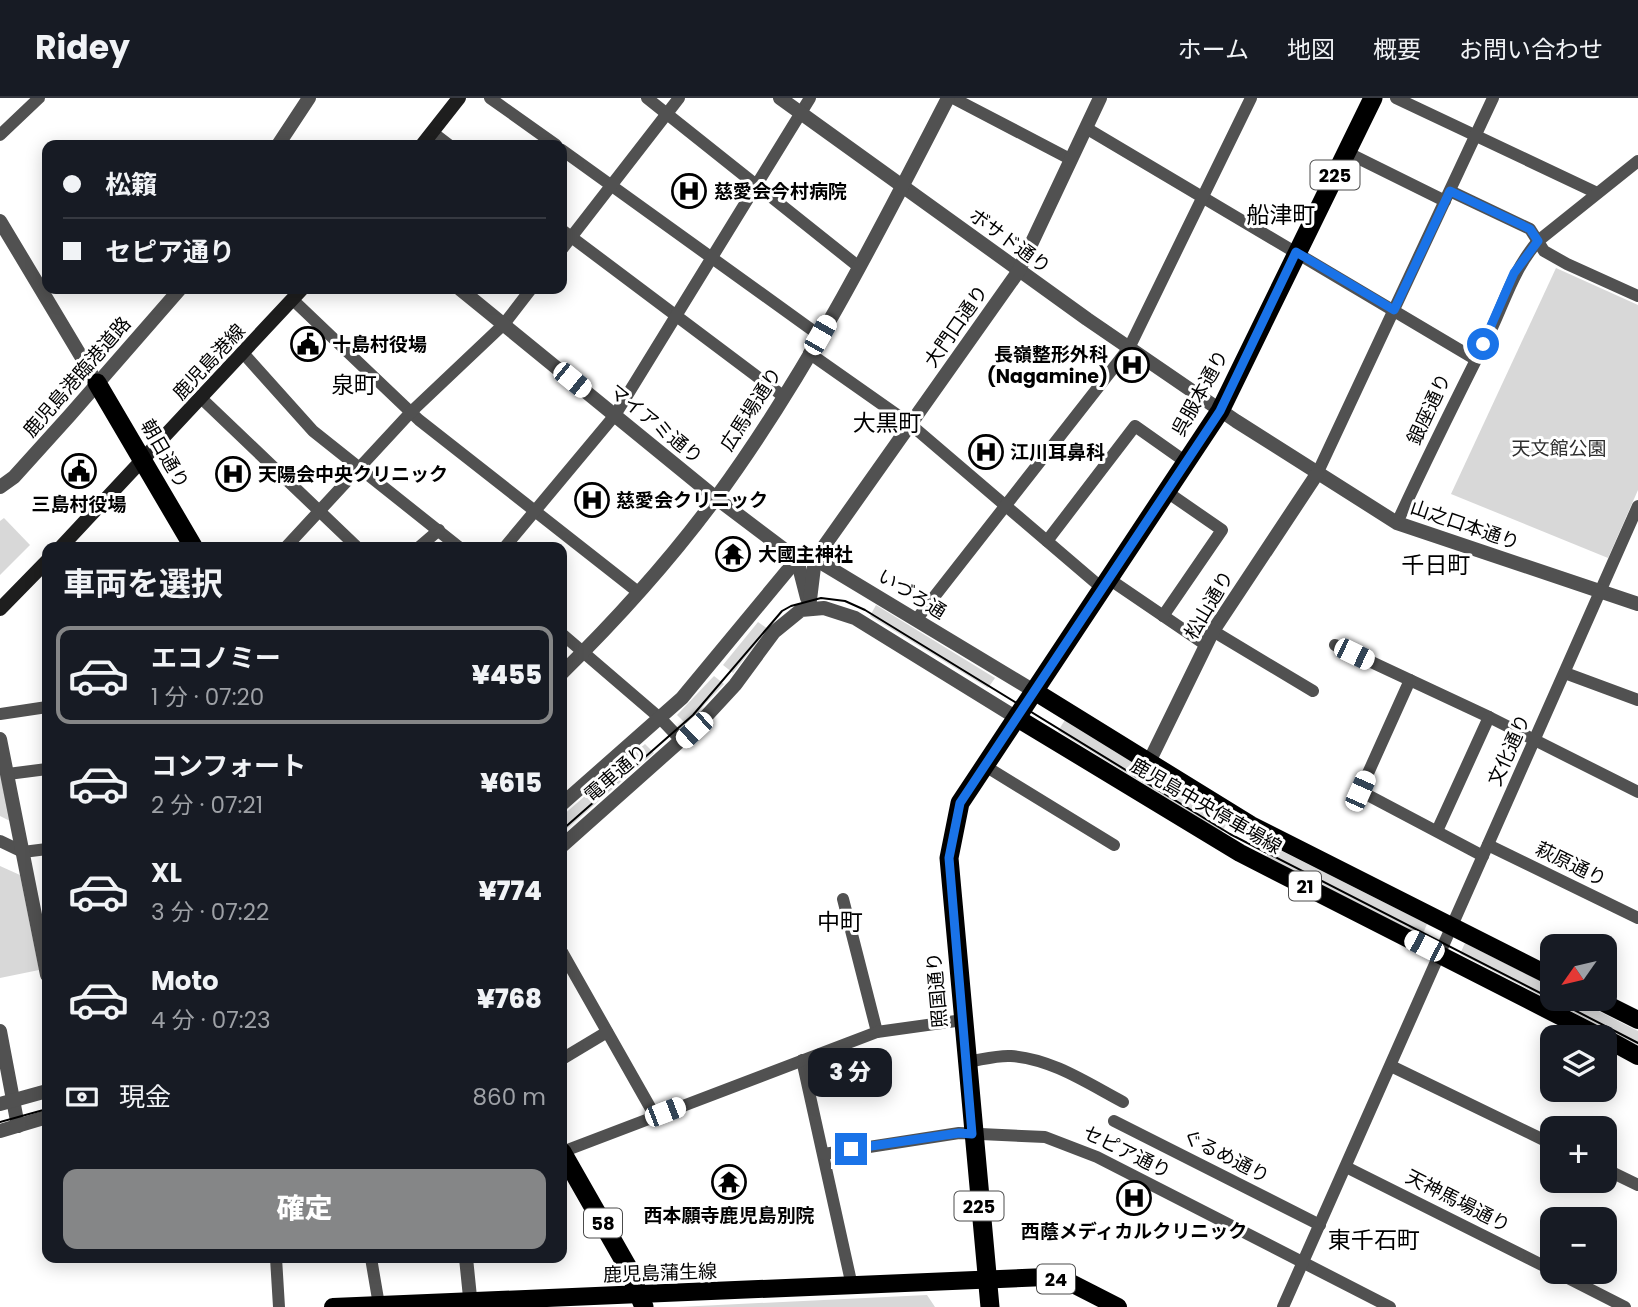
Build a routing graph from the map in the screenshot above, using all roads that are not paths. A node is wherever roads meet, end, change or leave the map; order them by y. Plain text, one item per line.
1 (39, 98) edge
2 (309, 98) edge
3 (459, 98) edge
4 (490, 98) edge
5 (647, 98) edge
6 (679, 98) edge
7 (780, 98) edge
8 (810, 98) edge
9 (950, 98) edge
10 (1100, 98) edge
11 (1251, 98) edge
12 (1373, 98) edge
13 (1396, 98) edge
14 (1493, 98) edge
15 (801, 113) junction
16 (667, 114) junction
17 (1086, 128) junction
18 (432, 132) junction
19 (0, 135) edge
20 (1476, 135) junction
21 (282, 140) edge
22 (426, 140) edge
23 (442, 140) edge
24 (549, 140) edge
25 (1346, 152) junction
26 (567, 154) edge
27 (1070, 159) junction
28 (1638, 161) edge
29 (611, 185) junction
30 (757, 186) junction
31 (902, 187) junction
32 (1597, 193) junction
33 (1447, 196) junction
34 (1203, 198) junction
35 (0, 221) edge
36 (567, 233) edge
37 (567, 235) edge
38 (1538, 241) junction
39 (1296, 252) junction
40 (712, 258) junction
41 (859, 267) junction
42 (1018, 271) junction
43 (42, 291) edge
44 (1637, 293) edge
45 (44, 294) edge
46 (176, 294) edge
47 (297, 294) edge
48 (466, 294) edge
49 (527, 294) edge
50 (1394, 310) junction
51 (677, 316) junction
52 (504, 324) junction
53 (820, 335) junction
54 (1129, 348) junction
55 (809, 353) junction
56 (244, 354) junction
57 (1475, 359) junction
58 (97, 383) junction
59 (783, 396) junction
60 (201, 398) junction
61 (1220, 411) junction
62 (411, 412) junction
63 (615, 415) junction
64 (910, 424) junction
65 (142, 460) junction
66 (1186, 462) junction
67 (359, 465) junction
68 (1317, 474) junction
69 (0, 487) edge
70 (1167, 492) junction
71 (716, 498) junction
72 (1638, 506) edge
73 (1006, 508) junction
74 (318, 510) junction
75 (535, 511) junction
76 (1397, 523) junction
77 (439, 530) junction
78 (1047, 541) junction
79 (66, 542) edge
80 (190, 542) edge
81 (290, 542) edge
82 (352, 542) edge
83 (425, 542) edge
84 (453, 542) edge
85 (509, 542) edge
86 (797, 559) junction
87 (815, 559) junction
88 (42, 566) edge
89 (1106, 584) junction
90 (1601, 589) junction
91 (638, 592) junction
92 (1638, 604) edge
93 (809, 608) junction
94 (0, 609) edge
95 (1163, 615) junction
96 (916, 620) junction
97 (1213, 631) junction
98 (567, 638) edge
99 (1206, 645) junction
100 (1335, 645) dead end
101 (583, 652) junction
102 (567, 668) edge
103 (1565, 673) junction
104 (1410, 680) junction
105 (1034, 691) junction
106 (1313, 691) dead end
107 (1638, 700) edge
108 (42, 708) edge
109 (0, 714) edge
110 (1489, 717) junction
111 (1017, 718) junction
112 (661, 719) junction
113 (0, 739) edge
114 (681, 741) junction
115 (1535, 741) junction
116 (1148, 764) junction
117 (985, 766) junction
118 (42, 770) edge
119 (8, 774) junction
120 (1638, 792) edge
121 (567, 800) edge
122 (1437, 831) junction
123 (0, 841) edge
124 (567, 842) edge
125 (1114, 845) dead end
126 (42, 850) edge
127 (1485, 850) junction
128 (23, 852) junction
129 (843, 899) dead end
130 (1638, 918) edge
131 (1451, 926) junction
132 (42, 949) edge
133 (1440, 954) junction
134 (1540, 971) edge
135 (567, 972) edge
136 (1617, 1010) edge
137 (963, 1020) junction
138 (1638, 1020) edge
139 (1579, 1025) edge
140 (0, 1031) edge
141 (607, 1032) junction
142 (877, 1032) junction
143 (1617, 1045) edge
144 (567, 1056) edge
145 (1638, 1056) edge
146 (802, 1060) junction
147 (967, 1062) junction
148 (1391, 1066) junction
149 (42, 1092) edge
150 (7, 1102) edge
151 (1123, 1102) dead end
152 (655, 1116) junction
153 (42, 1119) edge
154 (1114, 1121) dead end
155 (18, 1126) junction
156 (0, 1131) edge
157 (972, 1134) junction
158 (1540, 1138) edge
159 (567, 1150) edge
160 (824, 1153) junction
161 (567, 1161) edge
162 (1346, 1167) junction
163 (1617, 1175) edge
164 (1638, 1185) edge
165 (1320, 1225) junction
166 (276, 1263) edge
167 (372, 1263) edge
168 (466, 1263) edge
169 (1303, 1263) junction
170 (1540, 1264) edge
171 (987, 1278) junction
172 (1580, 1284) edge
173 (852, 1286) junction
174 (643, 1301) edge
175 (470, 1304) edge
176 (379, 1305) junction
177 (279, 1307) edge
178 (333, 1307) edge
179 (990, 1307) edge
180 (1118, 1307) edge
181 (1283, 1307) edge
182 (1390, 1307) edge
183 (1625, 1307) edge

1 - 19 street
2 - 21 street
3 - 18 main road
4 - 24 street
5 - 16 street
6 - 16 street
7 - 15 street, ボサド通り
8 - 15 street
9 - 27 street
9 - 31 street, 広馬場通り
10 - 17 street, 大門口通り
11 - 34 street
12 - 25 highway, 呉服本通り / 225
13 - 20 street
14 - 20 street
15 - 30 street
15 - 31 street, ボサド通り
16 - 29 street
16 - 30 street
17 - 27 street, 大門口通り
17 - 34 street
18 - 22 main road
18 - 23 street
20 - 32 street
20 - 33 street
25 - 33 street
25 - 39 highway, 呉服本通り / 225
26 - 29 street
27 - 42 street, 大門口通り
28 - 32 street, 銀座通り
29 - 36 street
29 - 40 street
30 - 40 street
30 - 41 street
31 - 41 street, 広馬場通り
31 - 42 street, ボサド通り
32 - 38 street, 銀座通り
33 - 38 street
33 - 50 street
34 - 39 street
34 - 54 street
35 - 43 street
37 - 51 street
38 - 44 street
38 - 57 street, 銀座通り
39 - 50 street
39 - 61 highway, 呉服本通り / 225
40 - 51 street
40 - 53 street
41 - 53 street, 広馬場通り
42 - 54 street, ボサド通り
42 - 64 street, 大門口通り
45 - 58 street
46 - 58 street, 鹿児島港臨港道路
47 - 56 main road, 鹿児島港線
47 - 62 street
48 - 52 street, マイアミ通り
49 - 52 street
50 - 57 street
50 - 68 street
51 - 59 street
51 - 63 street
52 - 62 street
52 - 63 street, マイアミ通り
53 - 55 street, 広馬場通り
54 - 61 street, ボサド通り
54 - 73 street
55 - 59 street, 広馬場通り
55 - 64 street
56 - 60 main road, 鹿児島港線
56 - 67 street
57 - 76 street, 銀座通り
58 - 65 highway, 朝日通り
58 - 69 street, 鹿児島港臨港道路
59 - 71 street, 広馬場通り
60 - 65 main road, 鹿児島港線
60 - 74 street
61 - 66 highway, 呉服本通り / 225
61 - 68 street, 山之口本通り
62 - 67 street
62 - 75 street
63 - 71 street, マイアミ通り
63 - 75 street
64 - 73 street
64 - 87 street, 大門口通り
65 - 79 main road, 鹿児島港線
65 - 80 highway, 朝日通り
66 - 70 highway, 呉服本通り / 225
66 - 78 street
67 - 74 street
67 - 77 street
68 - 76 street, 山之口本通り
68 - 97 street, 松山通り
70 - 89 highway, 呉服本通り / 225
70 - 95 street
71 - 86 street, マイアミ通り
71 - 91 street, 広馬場通り
72 - 90 street, 文化通り
73 - 78 street
73 - 96 street
74 - 81 street
74 - 82 street
75 - 85 street
75 - 91 street
76 - 90 street, 山之口本通り
77 - 83 street
77 - 84 street
78 - 89 street
86 - 87 street
86 - 93 street
86 - 112 street, 電車通り
87 - 93 street
87 - 96 street, いづろ通
88 - 94 main road
89 - 95 street
89 - 105 highway, 呉服本通り / 225
90 - 92 street, 山之口本通り
90 - 103 street, 文化通り
91 - 101 street, 広馬場通り
93 - 111 street
93 - 114 street, 電車通り
95 - 99 street
96 - 105 street, いづろ通
97 - 99 street, 松山通り
97 - 106 street
98 - 101 street
99 - 116 street, 松山通り
100 - 104 street
101 - 102 street, 広馬場通り
101 - 112 street
103 - 107 street
103 - 115 street, 文化通り
104 - 110 street
104 - 122 street, 萩原通り
105 - 111 highway, 照国通り / 225
105 - 116 main road, 鹿児島中央停車場線 / 21
108 - 109 street
110 - 115 street
110 - 122 street
111 - 117 highway, 照国通り / 225
111 - 133 main road, 鹿児島中央停車場線 / 21
112 - 114 street
112 - 121 street, 電車通り
113 - 119 street
114 - 124 street, 電車通り
115 - 120 street
115 - 127 street, 文化通り
116 - 131 main road, 鹿児島中央停車場線 / 21
117 - 125 street
117 - 137 highway, 照国通り / 225
118 - 119 street
119 - 128 street
122 - 127 street, 萩原通り
123 - 128 street
126 - 128 street
127 - 130 street, 萩原通り
127 - 131 street, 文化通り
128 - 132 street
129 - 142 street
131 - 133 street, 文化通り
131 - 134 main road, 鹿児島中央停車場線 / 21
133 - 139 main road, 鹿児島中央停車場線 / 21
133 - 148 street, 文化通り
135 - 141 street
136 - 138 main road
137 - 142 street
137 - 147 highway, 照国通り / 225
140 - 150 street
141 - 144 street
141 - 152 street
142 - 146 street
143 - 145 main road, 鹿児島中央停車場線 / 21
146 - 152 street
146 - 160 street
147 - 151 street
147 - 157 highway, 照国通り / 225
148 - 158 street
148 - 162 street, 文化通り
149 - 150 street
150 - 155 street
152 - 159 street
153 - 155 street
154 - 165 street, ぐるめ通り
155 - 156 street
157 - 160 street, セピア通り
157 - 169 street, セピア通り
157 - 171 highway, 照国通り / 225
160 - 173 street
161 - 174 highway, 58
162 - 165 street, 文化通り
162 - 170 street, 天神馬場通り
163 - 164 street
165 - 169 street, 文化通り
166 - 177 street
167 - 176 street
168 - 175 street
169 - 181 street, 文化通り
169 - 182 street, セピア通り
171 - 173 main road, 鹿児島蒲生線
171 - 179 highway, 照国通り / 225
171 - 180 main road, 24
172 - 183 street, 天神馬場通り
173 - 174 main road, 鹿児島蒲生線
174 - 175 main road, 鹿児島蒲生線
175 - 176 main road, 鹿児島蒲生線
176 - 178 main road, 鹿児島蒲生線

